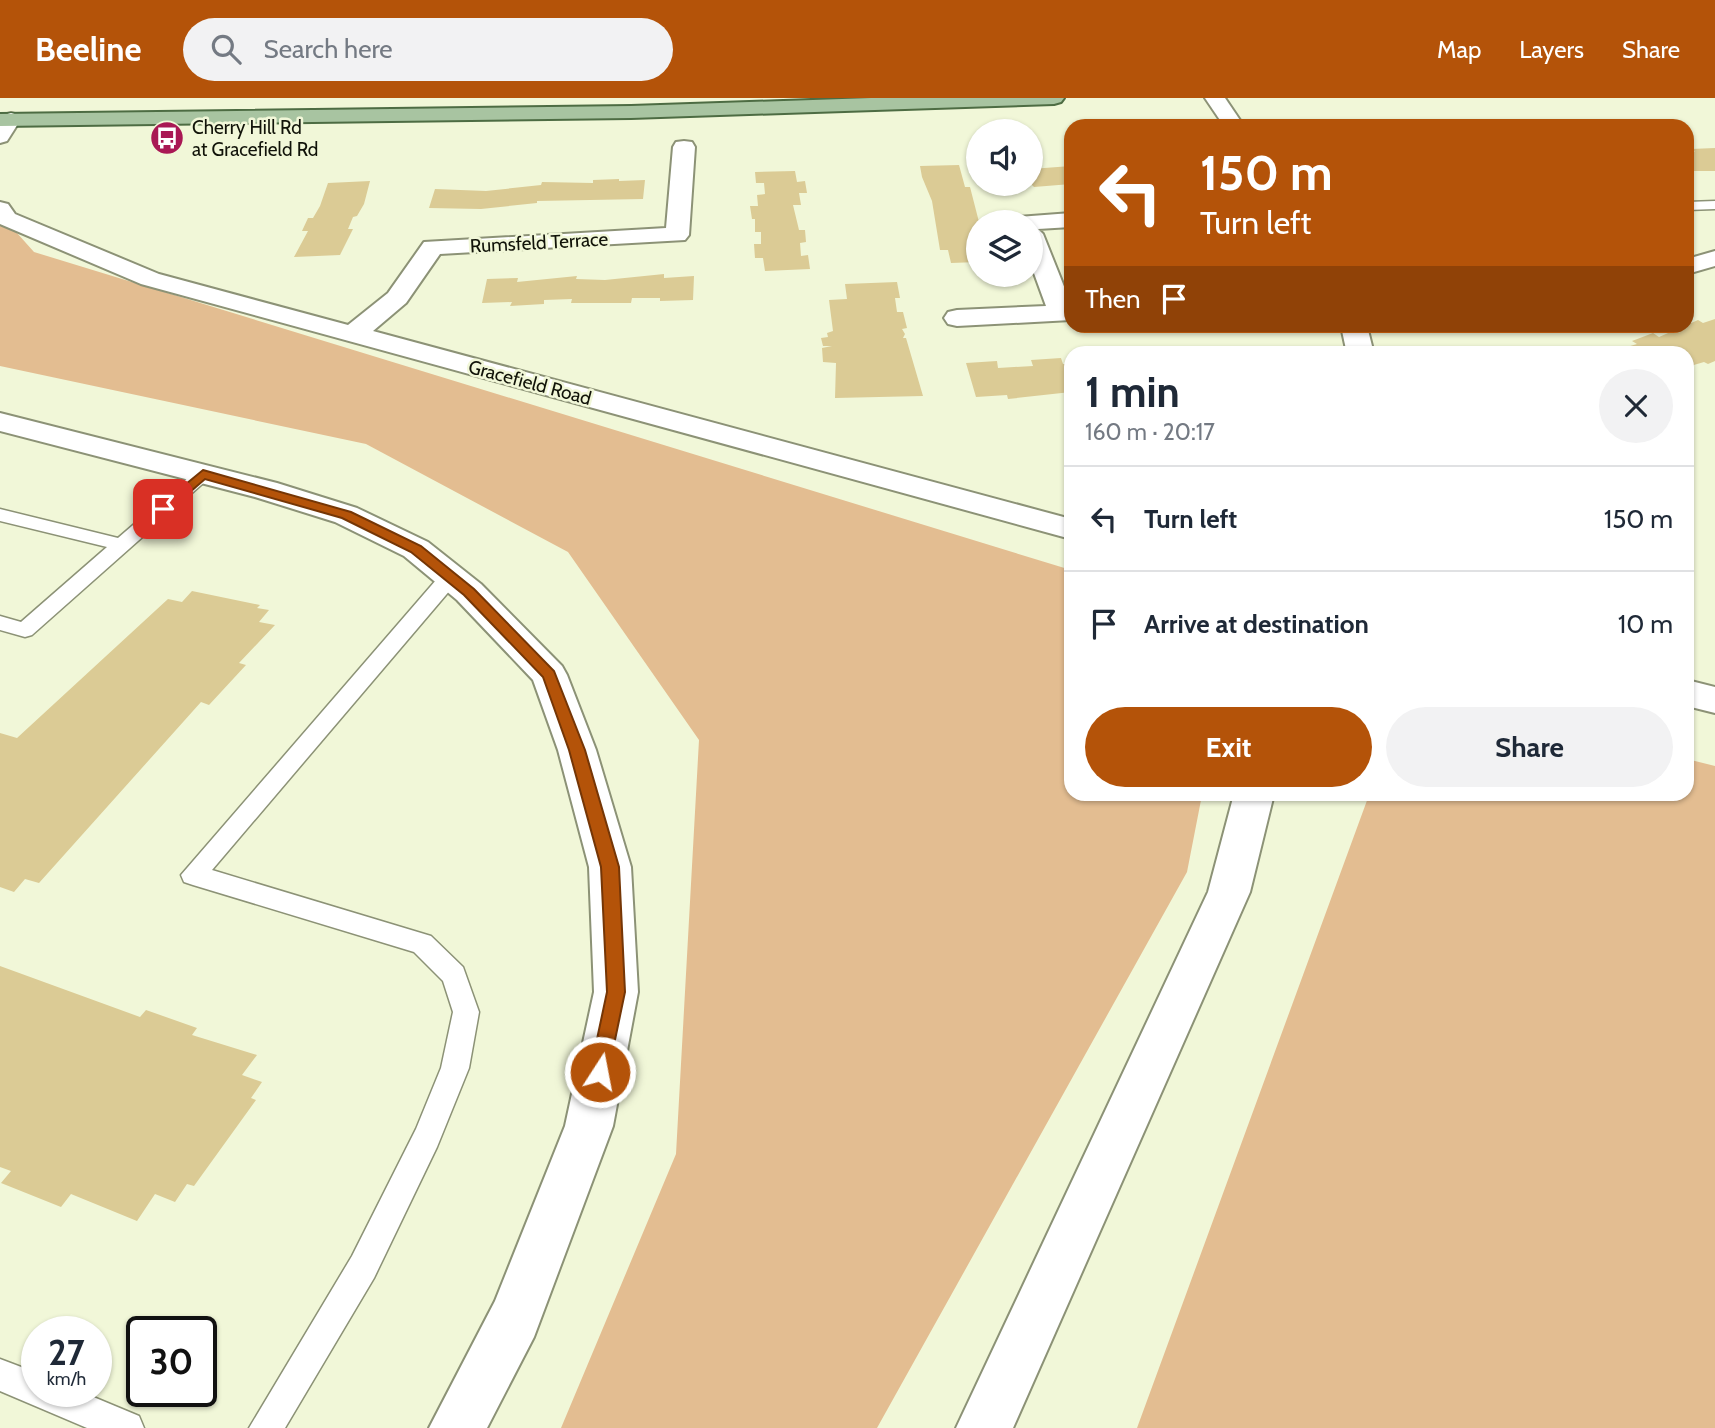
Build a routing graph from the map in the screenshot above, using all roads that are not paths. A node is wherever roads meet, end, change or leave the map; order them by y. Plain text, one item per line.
1 (1054, 98) edge
2 (1215, 98) edge
3 (1229, 119) edge
4 (4, 126) edge
5 (684, 148) dead end
6 (1715, 205) edge
7 (1694, 206) edge
8 (0, 209) edge
9 (1064, 220) edge
10 (1043, 221) edge
11 (1715, 258) edge
12 (1043, 261) edge
13 (1694, 265) edge
14 (1064, 308) edge
15 (1064, 312) edge
16 (957, 318) dead end
17 (353, 334) junction
18 (2, 425) edge
19 (203, 474) junction
20 (0, 515) edge
21 (1064, 527) edge
22 (122, 545) junction
23 (450, 577) junction
24 (0, 623) edge
25 (1694, 695) edge
26 (1715, 700) edge
27 (1252, 801) edge
28 (0, 1375) edge
29 (21, 1384) edge
30 (76, 1407) edge
31 (127, 1428) edge
32 (266, 1428) edge
33 (457, 1428) edge
34 (984, 1428) edge

1 - 4 main road
2 - 3 street
5 - 17 street, Rumsfeld Terrace
6 - 7 lane
8 - 17 street, Gracefield Road
9 - 10 street
11 - 13 street
12 - 14 street
15 - 16 street
17 - 21 street, Gracefield Road
18 - 19 street
19 - 22 lane
19 - 23 street
20 - 22 lane
22 - 24 lane
23 - 32 lane
23 - 33 street
25 - 26 street
27 - 34 street
28 - 29 lane
30 - 31 lane

